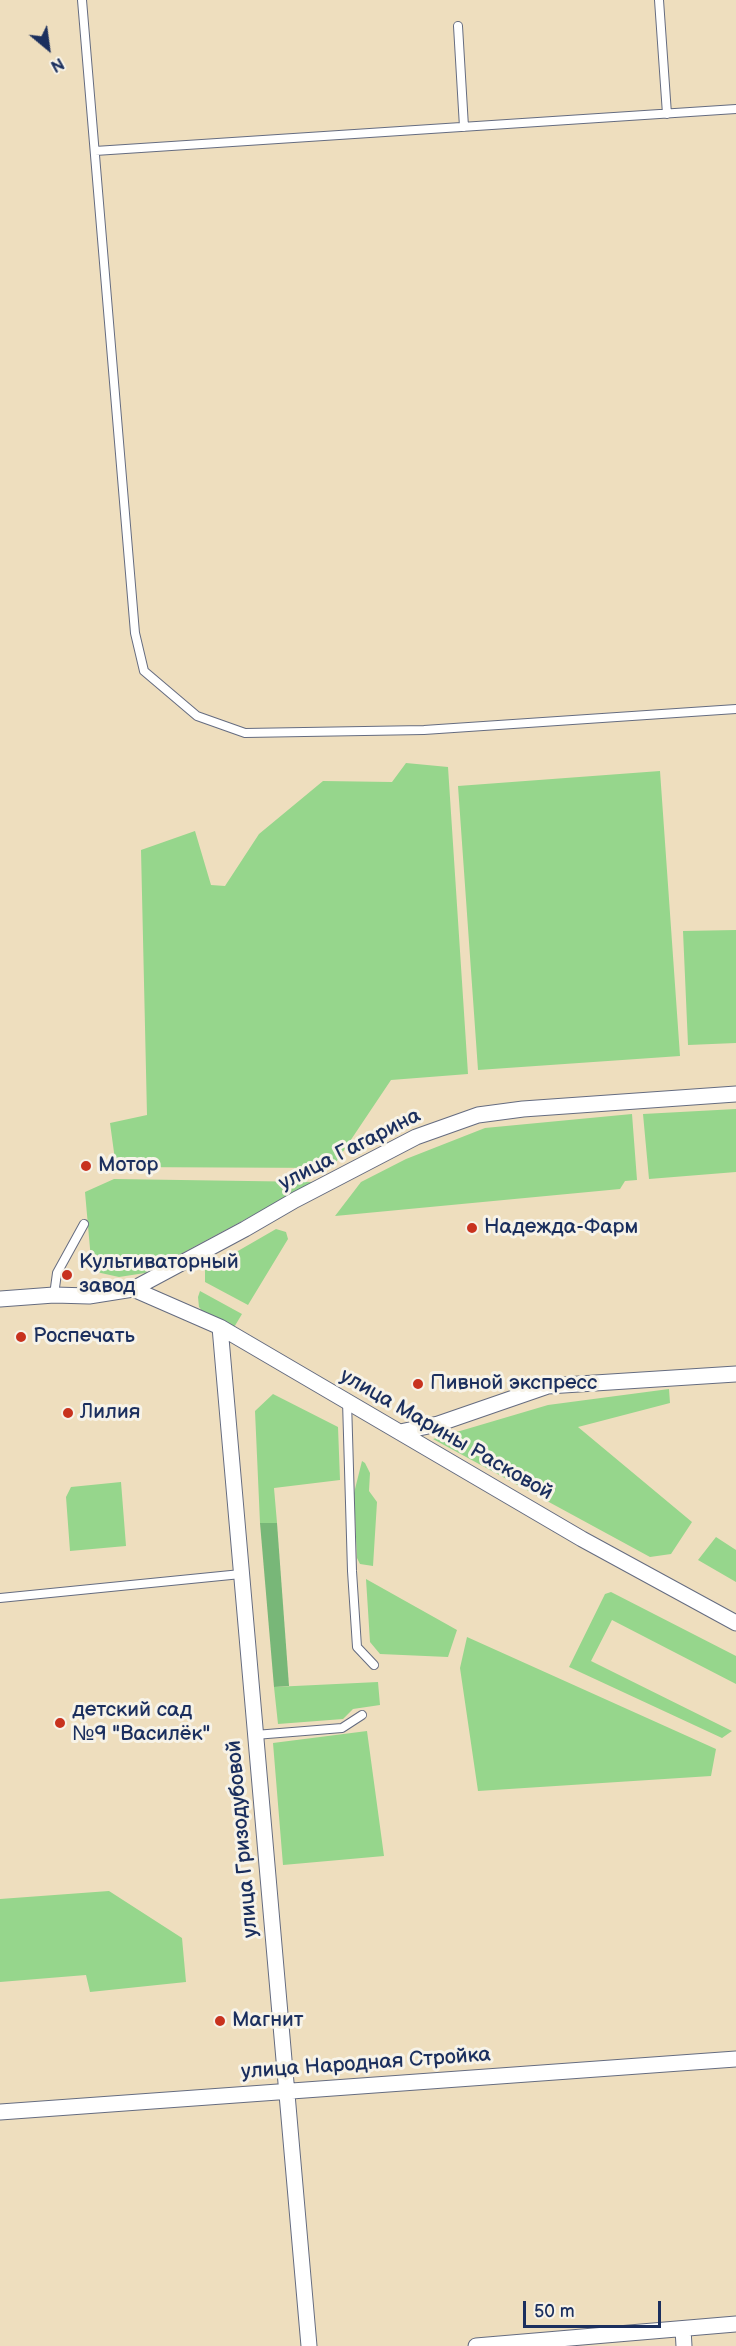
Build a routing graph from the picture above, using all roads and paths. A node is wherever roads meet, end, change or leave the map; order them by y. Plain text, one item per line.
1 (82, 0) edge
2 (659, 0) edge
3 (458, 26) dead end
4 (736, 110) edge
5 (667, 114) junction
6 (464, 127) junction
7 (95, 151) junction
8 (736, 709) edge
9 (736, 1094) edge
10 (84, 1224) dead end
11 (133, 1289) junction
12 (54, 1295) junction
13 (0, 1299) edge
14 (220, 1327) junction
15 (736, 1374) edge
16 (346, 1401) junction
17 (400, 1432) junction
18 (241, 1574) junction
19 (0, 1598) edge
20 (736, 1623) edge
21 (374, 1665) dead end
22 (362, 1715) dead end
23 (255, 1735) junction
24 (736, 2059) edge
25 (286, 2090) junction
26 (0, 2112) edge
27 (736, 2324) edge
28 (683, 2329) junction
29 (529, 2344) edge
30 (309, 2346) edge
31 (476, 2346) edge
32 (684, 2346) edge

1 - 7 lane
2 - 5 lane
3 - 6 lane
4 - 5 lane
5 - 6 lane
6 - 7 lane
7 - 8 lane
9 - 11 street, улица Гагарина
10 - 12 lane
11 - 12 street, улица Гагарина
11 - 14 street, улица Марины Расковой
12 - 13 street, улица Гагарина
14 - 16 street, улица Марины Расковой
14 - 18 street, улица Гризодубовой
15 - 17 street
16 - 17 street, улица Марины Расковой
16 - 21 lane
17 - 20 street, улица Марины Расковой
18 - 19 lane
18 - 23 street, улица Гризодубовой
22 - 23 lane
23 - 25 street, улица Гризодубовой
24 - 25 street, улица Народная Стройка
25 - 26 street, улица Народная Стройка
25 - 30 street, улица Гризодубовой
27 - 28 street
28 - 29 street
28 - 32 street
29 - 31 street

